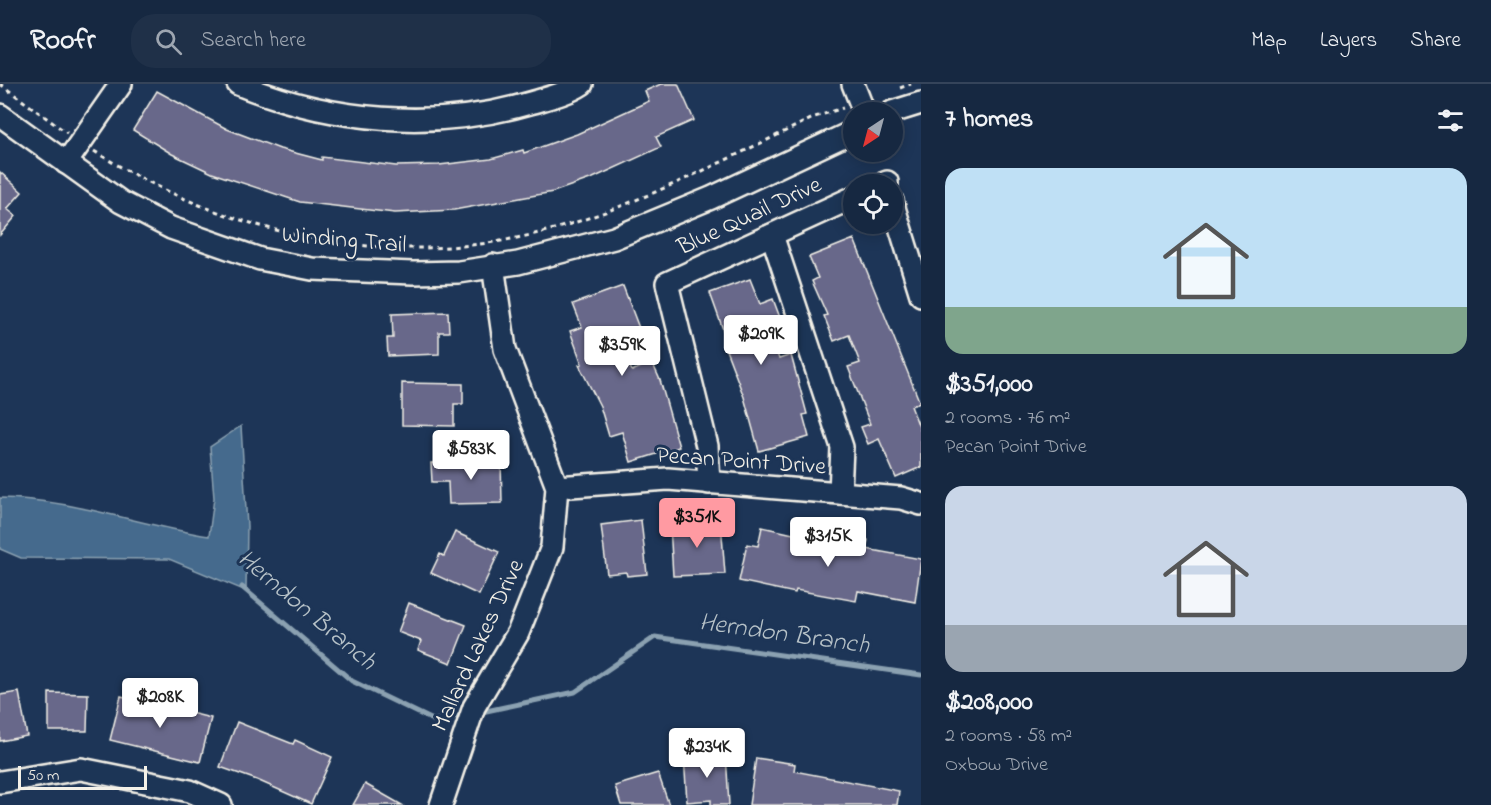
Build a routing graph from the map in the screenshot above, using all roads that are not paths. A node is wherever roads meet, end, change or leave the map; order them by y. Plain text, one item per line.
1 (122, 84) edge
2 (238, 84) edge
3 (582, 84) edge
4 (921, 103) edge
5 (903, 109) edge
6 (0, 116) edge
7 (843, 136) edge
8 (66, 163) junction
9 (843, 202) edge
10 (902, 234) edge
11 (772, 235) junction
12 (493, 265) junction
13 (921, 295) edge
14 (709, 483) junction
15 (557, 487) junction
16 (840, 493) junction
17 (921, 504) edge
18 (0, 782) edge
19 (220, 805) edge
20 (441, 805) edge

1 - 8 street
2 - 3 street
4 - 5 street
6 - 8 street, Winding Trail
7 - 12 street, Winding Trail
8 - 12 street, Winding Trail
9 - 11 street, Blue Quail Drive
10 - 13 street
11 - 14 street, Blue Quail Drive
11 - 16 street
12 - 15 street, Mallard Lakes Drive
14 - 15 street, Pecan Point Drive
14 - 16 street, Pecan Point Drive
15 - 20 street, Mallard Lakes Drive
16 - 17 street, Pecan Point Drive
18 - 19 street

